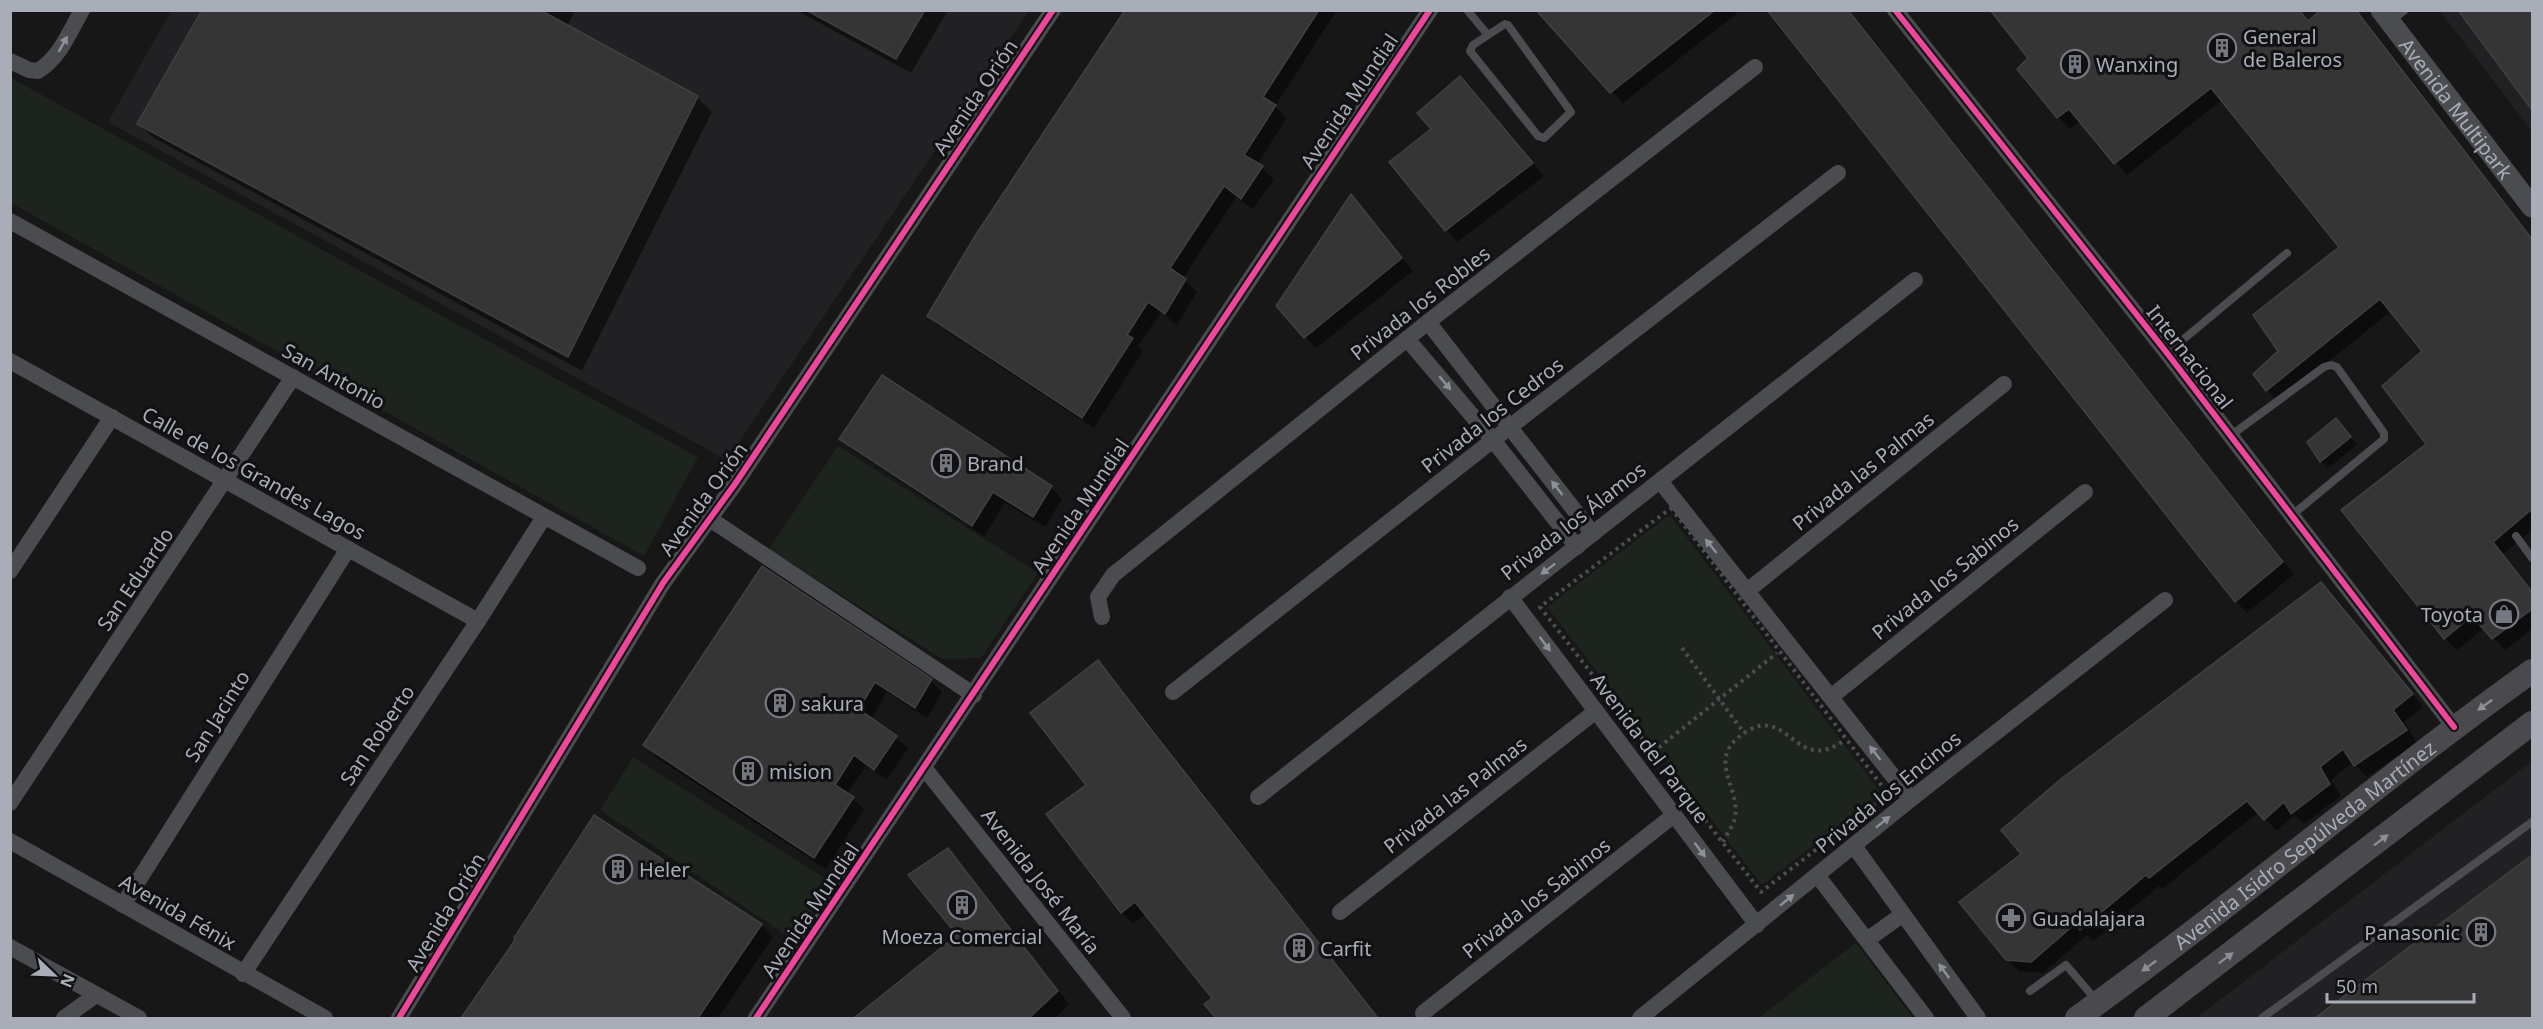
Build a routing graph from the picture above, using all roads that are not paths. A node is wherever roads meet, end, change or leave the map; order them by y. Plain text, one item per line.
1 (82, 10) edge
2 (1053, 10) edge
3 (1430, 10) edge
4 (1467, 10) edge
5 (1895, 10) edge
6 (2392, 14) edge
7 (1488, 34) junction
8 (10, 60) edge
9 (1755, 68) dead end
10 (1838, 173) dead end
11 (2532, 207) edge
12 (10, 221) edge
13 (2288, 253) dead end
14 (1915, 280) dead end
15 (1428, 322) junction
16 (1407, 339) junction
17 (2167, 353) junction
18 (10, 361) edge
19 (293, 378) junction
20 (2004, 384) dead end
21 (112, 417) junction
22 (1509, 427) junction
23 (2230, 436) junction
24 (1493, 440) junction
25 (225, 481) junction
26 (1660, 481) junction
27 (2085, 492) dead end
28 (2291, 516) junction
29 (544, 517) junction
30 (710, 519) junction
31 (1593, 534) junction
32 (2516, 536) dead end
33 (1577, 547) junction
34 (348, 549) junction
35 (2532, 558) edge
36 (638, 568) dead end
37 (10, 571) edge
38 (1747, 591) junction
39 (1510, 597) junction
40 (2165, 600) dead end
41 (1102, 617) dead end
42 (478, 621) junction
43 (2532, 671) edge
44 (1173, 692) dead end
45 (974, 695) junction
46 (1831, 697) junction
47 (1596, 711) junction
48 (2532, 726) edge
49 (2454, 727) junction
50 (925, 769) junction
51 (1258, 798) dead end
52 (1911, 799) junction
53 (10, 803) edge
54 (1674, 815) junction
55 (2532, 822) edge
56 (10, 841) edge
57 (1854, 846) junction
58 (1817, 875) junction
59 (123, 905) junction
60 (1340, 912) dead end
61 (1903, 914) junction
62 (1756, 925) junction
63 (1867, 940) junction
64 (10, 947) edge
65 (243, 974) junction
66 (2030, 991) dead end
67 (96, 995) junction
68 (2098, 1003) junction
69 (1423, 1013) dead end
70 (64, 1018) edge
71 (139, 1018) edge
72 (325, 1018) edge
73 (399, 1018) edge
74 (756, 1018) edge
75 (1123, 1018) edge
76 (1640, 1018) edge
77 (1926, 1018) edge
78 (1978, 1018) edge
79 (2077, 1018) edge
80 (2146, 1018) edge
81 (2262, 1018) edge

8 -> 1 street
2 - 30 street, Avenida Orión
3 - 45 street, Avenida Mundial
4 - 7 lane
5 - 17 street, Internacional
6 - 11 street, Avenida Multipark
7 - 7 lane
9 - 15 street, Privada los Robles
10 - 22 street, Privada los Cedros
12 - 19 street, San Antonio
13 - 17 lane
14 - 26 street, Privada los Álamos
15 - 16 street, Privada los Robles
15 - 22 street
16 -> 24 street
16 - 41 street, Privada los Robles
17 - 23 street, Internacional
18 - 21 street, Calle de los Grandes Lagos
19 - 25 street, San Eduardo
19 - 29 street, San Antonio
20 - 38 street, Privada las Palmas
21 - 25 street, Calle de los Grandes Lagos
21 - 37 street
22 - 24 street, Privada los Cedros
31 -> 22 street
23 - 28 street, Internacional
23 - 28 lane
24 - 33 street
24 - 44 street, Privada los Cedros
25 - 34 street, Calle de los Grandes Lagos
25 - 53 street, San Eduardo
26 - 31 street, Privada los Álamos
38 -> 26 street
27 - 46 street, Privada los Sabinos
28 - 49 street, Internacional
29 - 36 street, San Antonio
29 - 42 street, San Roberto
30 - 45 street
30 - 73 street, Avenida Orión
31 - 33 street, Privada los Álamos
32 - 35 lane
33 -> 39 street, Privada los Álamos
34 - 42 street, Calle de los Grandes Lagos
34 - 59 street, San Jacinto
38 - 46 street
39 -> 47 street, Avenida del Parque
39 - 51 street, Privada los Álamos
40 - 52 street, Privada los Encinos
42 - 65 street, San Roberto
43 -> 49 main road, Avenida Isidro Sepúlveda Martínez
45 - 50 street, Avenida Mundial
52 -> 46 street
47 - 54 street, Avenida del Parque
47 - 60 street, Privada las Palmas
80 -> 48 main road, Avenida Isidro Sepúlveda Martínez
49 -> 68 main road, Avenida Isidro Sepúlveda Martínez
50 - 74 street, Avenida Mundial
50 - 75 street, Avenida José María
57 -> 52 street, Privada los Encinos
54 -> 62 street, Avenida del Parque
54 - 69 street, Privada los Sabinos
55 - 81 lane
56 - 59 street, Avenida Fénix
57 - 58 street, Privada los Encinos
57 - 61 street
62 -> 58 street, Privada los Encinos
58 - 63 street
59 - 65 street, Avenida Fénix
61 - 63 street
78 -> 61 street
62 - 76 street, Privada los Encinos
63 - 77 street
64 - 67 street
65 - 72 street, Avenida Fénix
66 - 68 lane
67 - 70 street
67 - 71 street
68 - 79 main road, Avenida Isidro Sepúlveda Martínez

